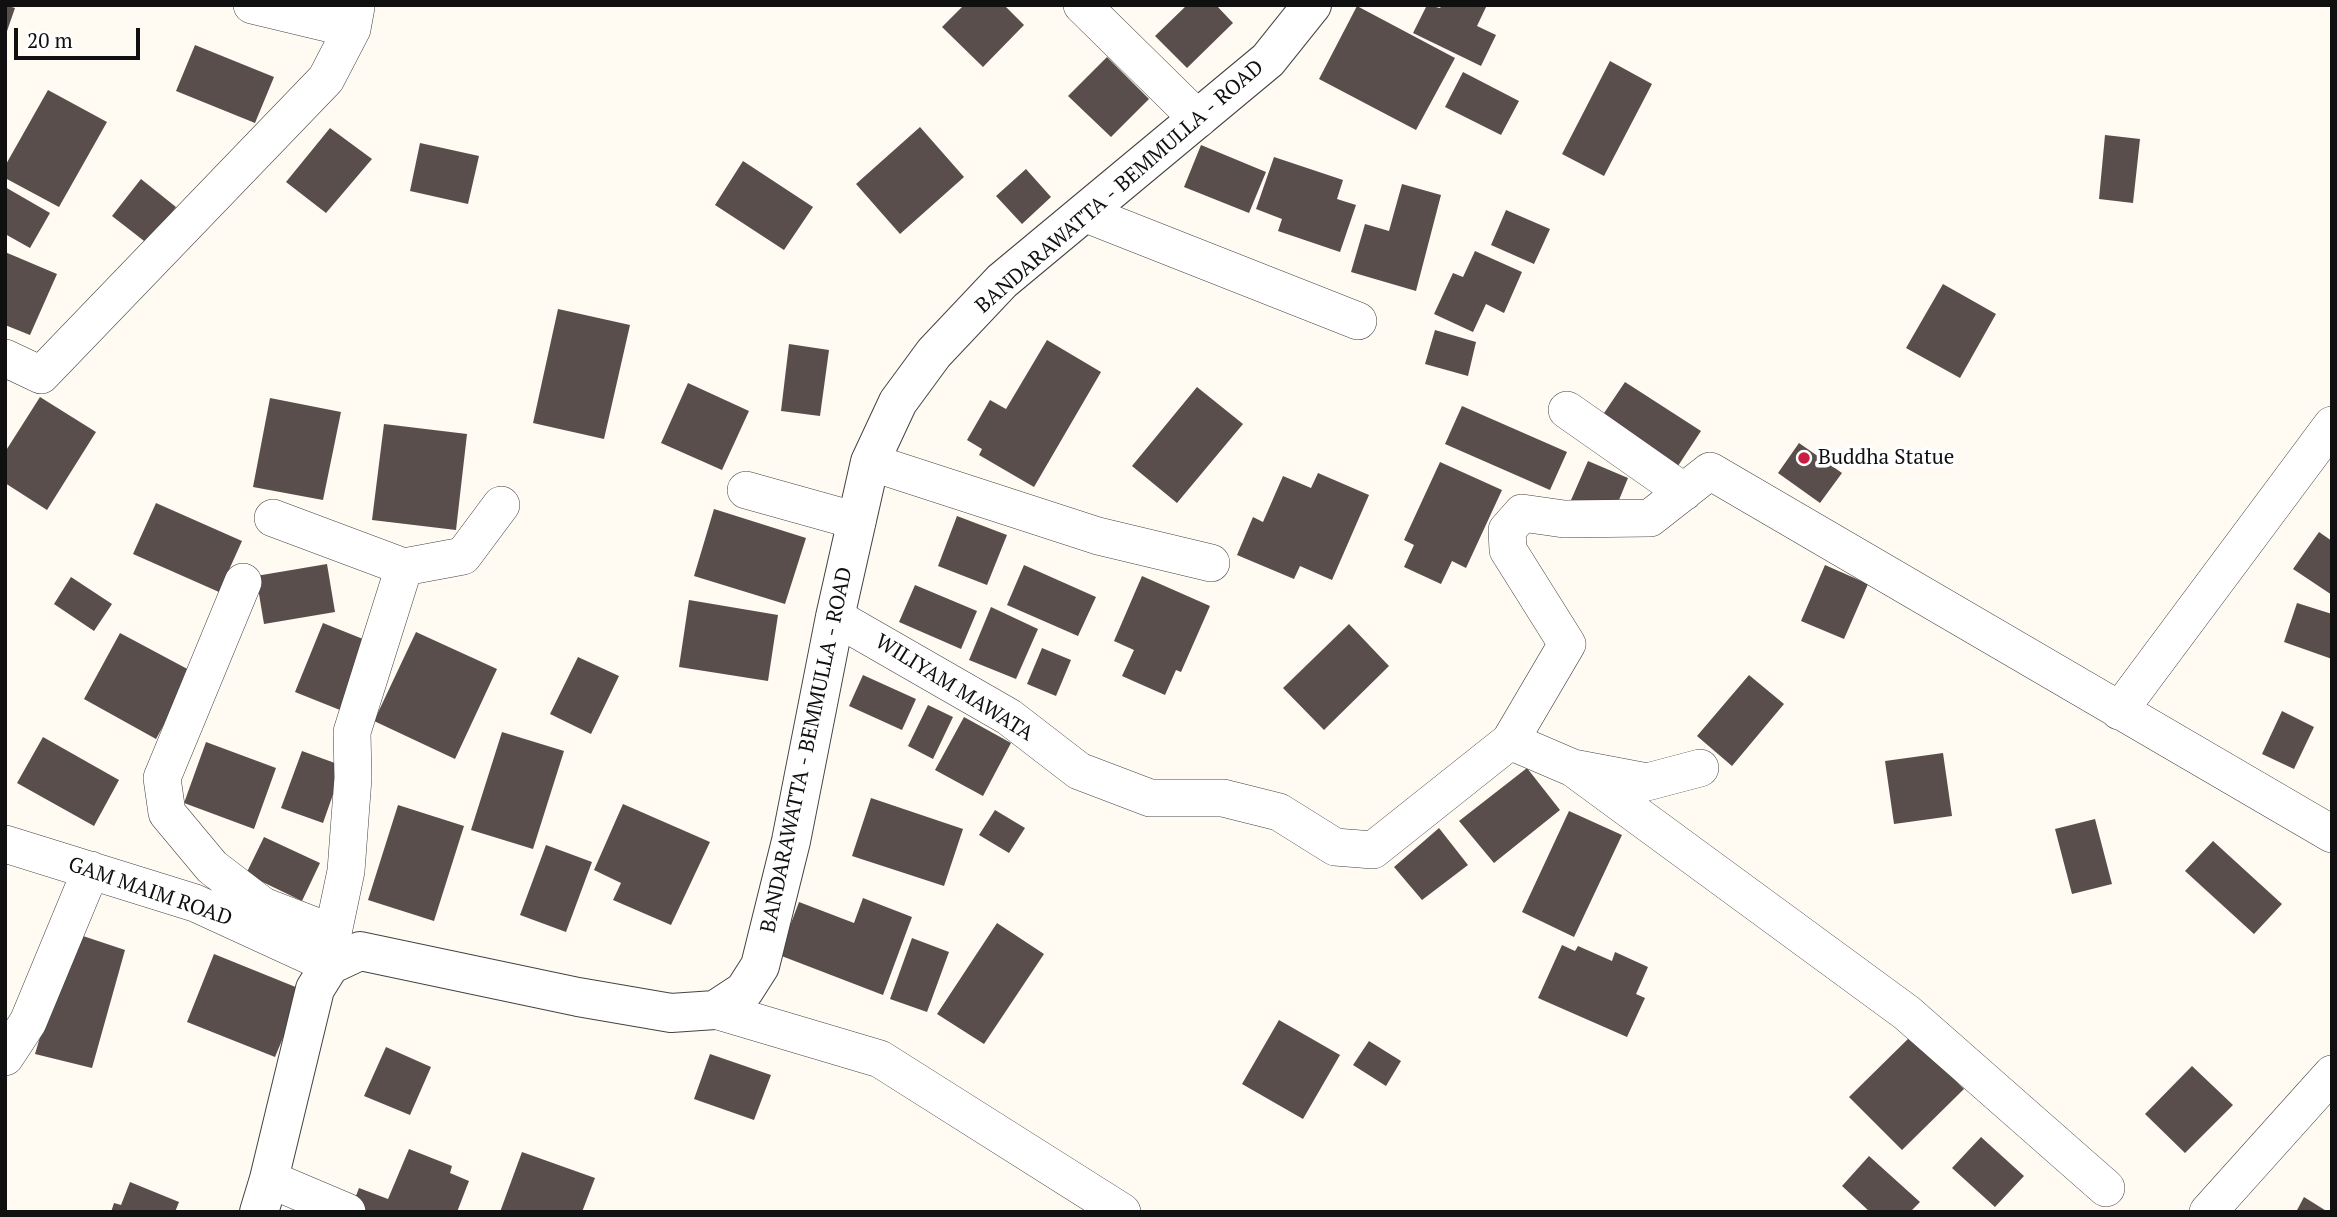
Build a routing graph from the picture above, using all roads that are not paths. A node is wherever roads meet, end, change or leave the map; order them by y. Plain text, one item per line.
1 (252, 5) edge
2 (1082, 5) edge
3 (1312, 5) edge
4 (354, 17) edge
5 (1198, 119) junction
6 (1084, 213) junction
7 (1358, 321) dead end
8 (5, 358) edge
9 (1567, 410) dead end
10 (2332, 425) edge
11 (870, 462) junction
12 (746, 490) dead end
13 (1684, 492) junction
14 (501, 505) dead end
15 (273, 518) dead end
16 (857, 521) junction
17 (1211, 563) dead end
18 (404, 567) junction
19 (243, 582) dead end
20 (835, 617) junction
21 (2119, 711) junction
22 (1510, 741) junction
23 (1573, 768) junction
24 (1700, 768) dead end
25 (2332, 834) edge
26 (5, 844) edge
27 (92, 870) junction
28 (332, 949) junction
29 (715, 1010) junction
30 (5, 1057) edge
31 (2332, 1074) edge
32 (2106, 1188) dead end
33 (264, 1196) edge
34 (347, 1212) edge
35 (1122, 1212) edge
36 (2208, 1212) edge

1 - 4 street
2 - 5 street
3 - 5 street, BANDARAWATTA - BEMMULLA - ROAD
4 - 8 street
5 - 6 street, BANDARAWATTA - BEMMULLA - ROAD
6 - 7 street
6 - 11 street, BANDARAWATTA - BEMMULLA - ROAD
9 - 13 street
10 - 21 street
11 - 16 street, BANDARAWATTA - BEMMULLA - ROAD
11 - 17 street
12 - 16 street
13 - 21 street
13 - 22 street
14 - 18 street
15 - 18 street
16 - 20 street, BANDARAWATTA - BEMMULLA - ROAD
18 - 28 street
19 - 28 street
20 - 22 street, WILIYAM MAWATA
20 - 29 street, BANDARAWATTA - BEMMULLA - ROAD
21 - 25 street
22 - 23 street
23 - 24 street
23 - 32 street
26 - 27 street, GAM MAIM ROAD
27 - 28 street, GAM MAIM ROAD
27 - 30 street
28 - 29 street, BANDARAWATTA - BEMMULLA - ROAD
28 - 33 street
29 - 35 street
31 - 36 street
33 - 34 street

